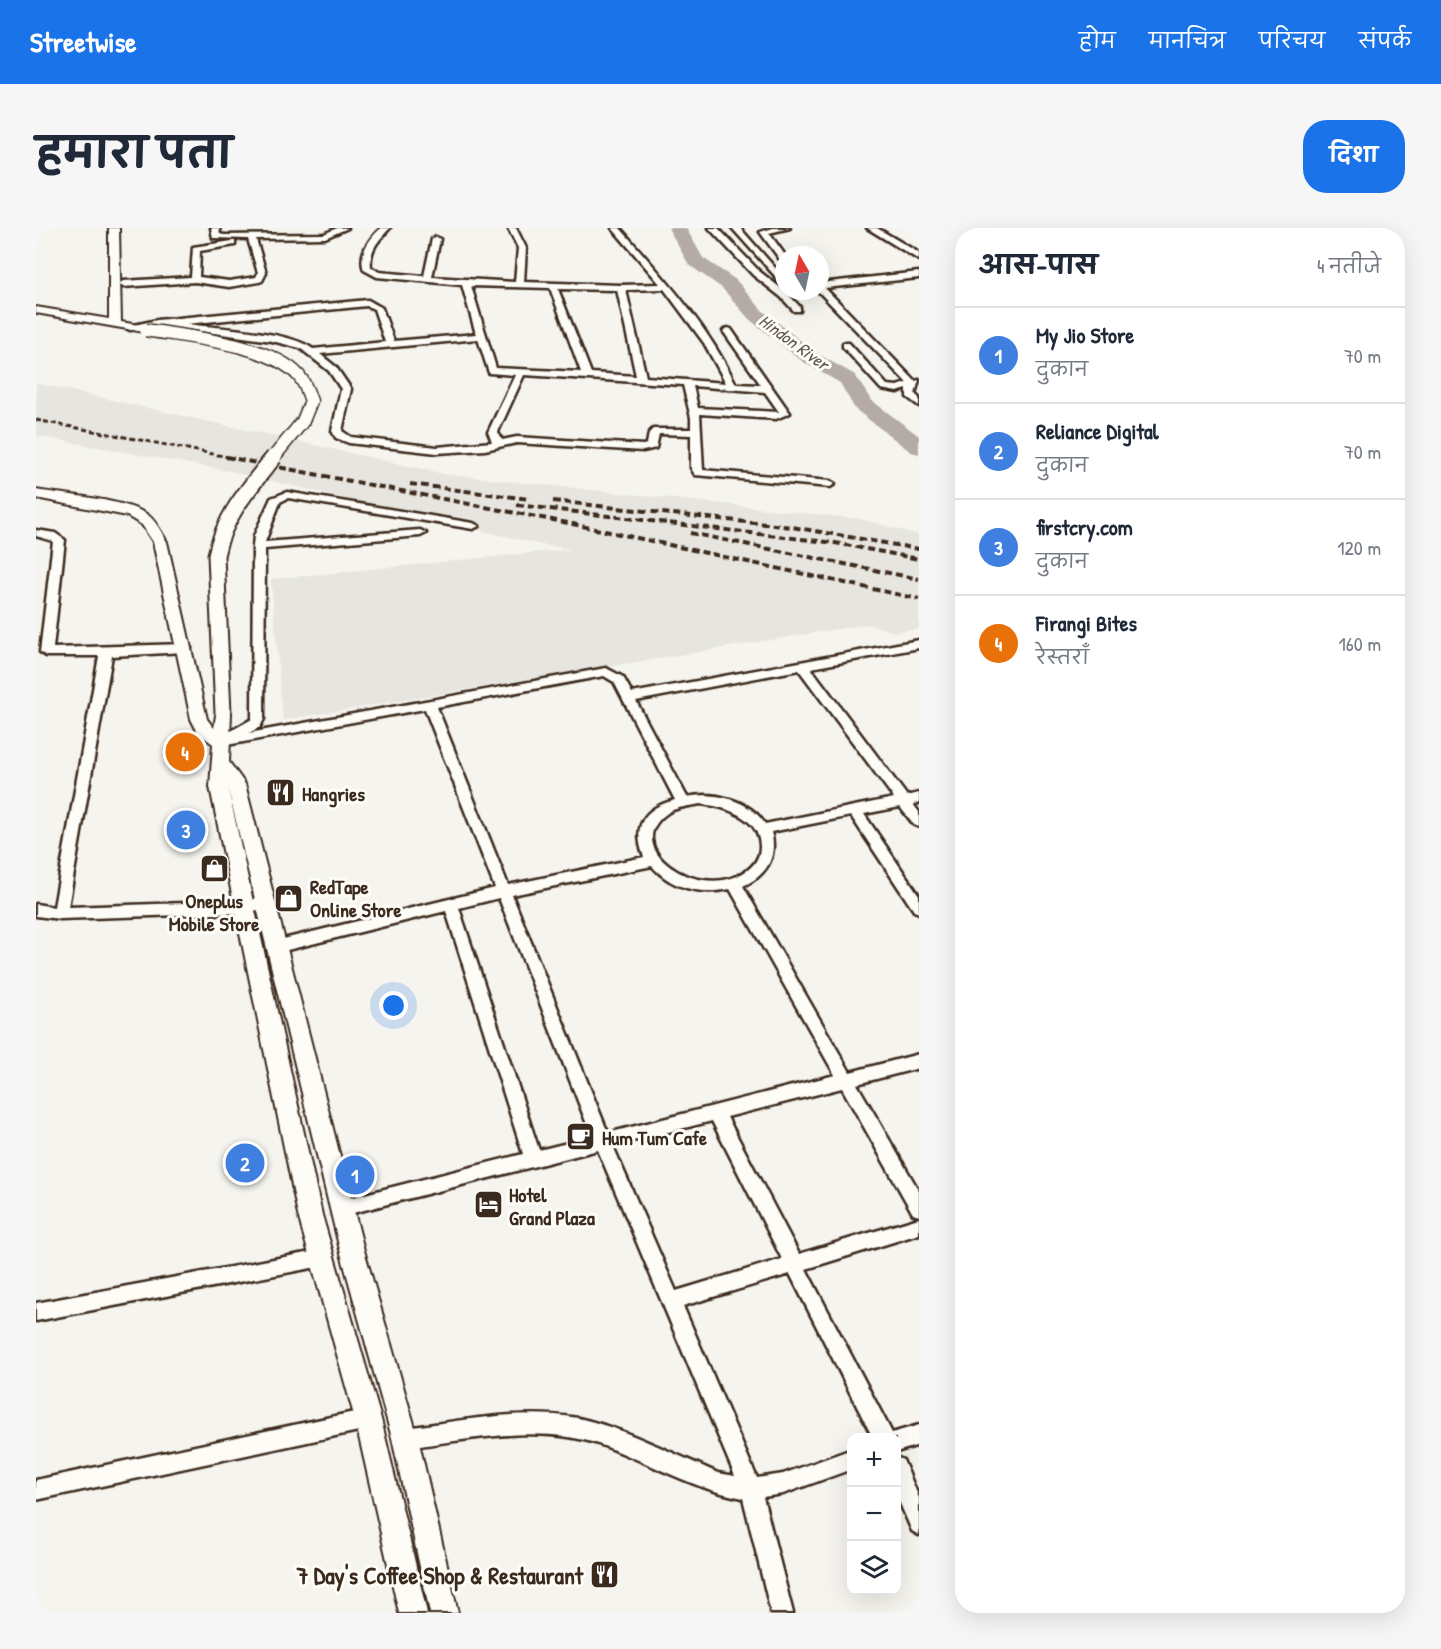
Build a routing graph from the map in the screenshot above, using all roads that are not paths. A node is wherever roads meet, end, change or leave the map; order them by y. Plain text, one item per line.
1 (114, 228) edge
2 (215, 228) edge
3 (344, 228) edge
4 (512, 228) edge
5 (616, 228) edge
6 (713, 228) edge
7 (736, 228) edge
8 (786, 228) edge
9 (872, 228) edge
10 (380, 230) edge
11 (252, 239) junction
12 (436, 239) dead end
13 (775, 247) edge
14 (126, 249) dead end
15 (919, 257) edge
16 (775, 273) edge
17 (919, 275) edge
18 (195, 279) junction
19 (427, 280) junction
20 (466, 283) junction
21 (123, 284) junction
22 (519, 285) junction
23 (553, 286) junction
24 (669, 286) junction
25 (829, 286) edge
26 (621, 288) junction
27 (829, 296) edge
28 (116, 307) junction
29 (797, 309) dead end
30 (36, 310) edge
31 (115, 324) junction
32 (151, 326) junction
33 (728, 331) dead end
34 (480, 336) junction
35 (391, 345) junction
36 (846, 345) dead end
37 (314, 352) junction
38 (520, 373) junction
39 (587, 375) junction
40 (641, 378) junction
41 (687, 383) junction
42 (916, 383) edge
43 (732, 386) junction
44 (769, 389) junction
45 (919, 403) edge
46 (695, 411) junction
47 (697, 432) junction
48 (498, 444) junction
49 (830, 484) dead end
50 (36, 494) edge
51 (473, 526) dead end
52 (36, 533) edge
53 (420, 533) dead end
54 (259, 546) junction
55 (919, 644) edge
56 (185, 648) junction
57 (106, 652) junction
58 (41, 653) edge
59 (802, 665) junction
60 (628, 698) junction
61 (429, 704) junction
62 (222, 754) junction
63 (919, 798) edge
64 (681, 800) junction
65 (904, 801) junction
66 (855, 811) junction
67 (919, 822) edge
68 (762, 829) junction
69 (652, 861) junction
70 (735, 884) junction
71 (503, 892) junction
72 (255, 905) junction
73 (451, 905) junction
74 (919, 907) edge
75 (36, 910) edge
76 (60, 913) junction
77 (275, 946) junction
78 (919, 1061) edge
79 (844, 1078) junction
80 (716, 1112) junction
81 (603, 1142) junction
82 (534, 1160) junction
83 (341, 1208) junction
84 (919, 1208) edge
85 (919, 1226) edge
86 (322, 1258) junction
87 (795, 1264) junction
88 (671, 1301) junction
89 (36, 1312) edge
90 (368, 1419) junction
91 (882, 1433) edge
92 (919, 1435) edge
93 (405, 1438) junction
94 (901, 1442) edge
95 (847, 1461) edge
96 (901, 1477) edge
97 (751, 1489) junction
98 (36, 1490) edge
99 (919, 1524) edge
100 (413, 1613) edge
101 (444, 1613) edge
102 (782, 1613) edge

1 - 28 main road
2 - 11 street
3 - 11 street
4 - 22 street
5 - 24 street
6 - 29 street
7 - 16 street
8 - 13 street
9 - 15 street
10 - 19 street
11 - 18 street
11 - 18 street
12 - 19 street
14 - 21 main road
17 - 25 street
18 - 21 street
19 - 20 street
20 - 22 street
20 - 34 street
21 - 28 main road
22 - 23 street
23 - 26 street
23 - 39 street
24 - 26 street
24 - 43 street
26 - 40 street
27 - 42 street
28 - 31 main road
30 - 31 main road
31 - 32 main road
32 - 35 street
32 - 37 street
32 - 62 main road, bridge
33 - 44 street
34 - 35 street
34 - 38 street
35 - 37 street
36 - 42 street
37 - 48 street
38 - 39 street
38 - 48 street
39 - 40 street
40 - 41 street
41 - 43 street
41 - 46 street
42 - 45 street
43 - 44 street
44 - 46 street
46 - 47 street
47 - 48 street
47 - 49 street
50 - 56 main road
51 - 54 street
52 - 58 street
53 - 54 street
54 - 62 street
55 - 59 street
56 - 57 street
56 - 62 main road
57 - 58 street
57 - 76 street
59 - 60 street
59 - 65 street
60 - 61 street
60 - 64 street
61 - 62 street
61 - 71 street
62 - 72 main road
63 - 65 street
64 - 68 street
64 - 69 street
65 - 66 street
65 - 67 street
66 - 68 street
66 - 74 street
68 - 70 street
69 - 70 street
69 - 71 street
70 - 79 street
71 - 73 street
71 - 81 street
72 - 76 street
72 - 77 main road
72 - 86 main road
73 - 77 street
73 - 82 street
75 - 76 street
77 - 83 main road
78 - 79 street
79 - 80 street
79 - 84 street
80 - 81 street
80 - 87 street
81 - 82 street
81 - 88 street
82 - 83 street
83 - 93 main road
85 - 87 street
86 - 89 street
86 - 90 main road
87 - 88 street
87 - 91 street
88 - 97 street
90 - 98 street
90 - 100 main road
92 - 94 street
93 - 97 street
93 - 101 main road
95 - 97 street
96 - 99 street
97 - 102 street

